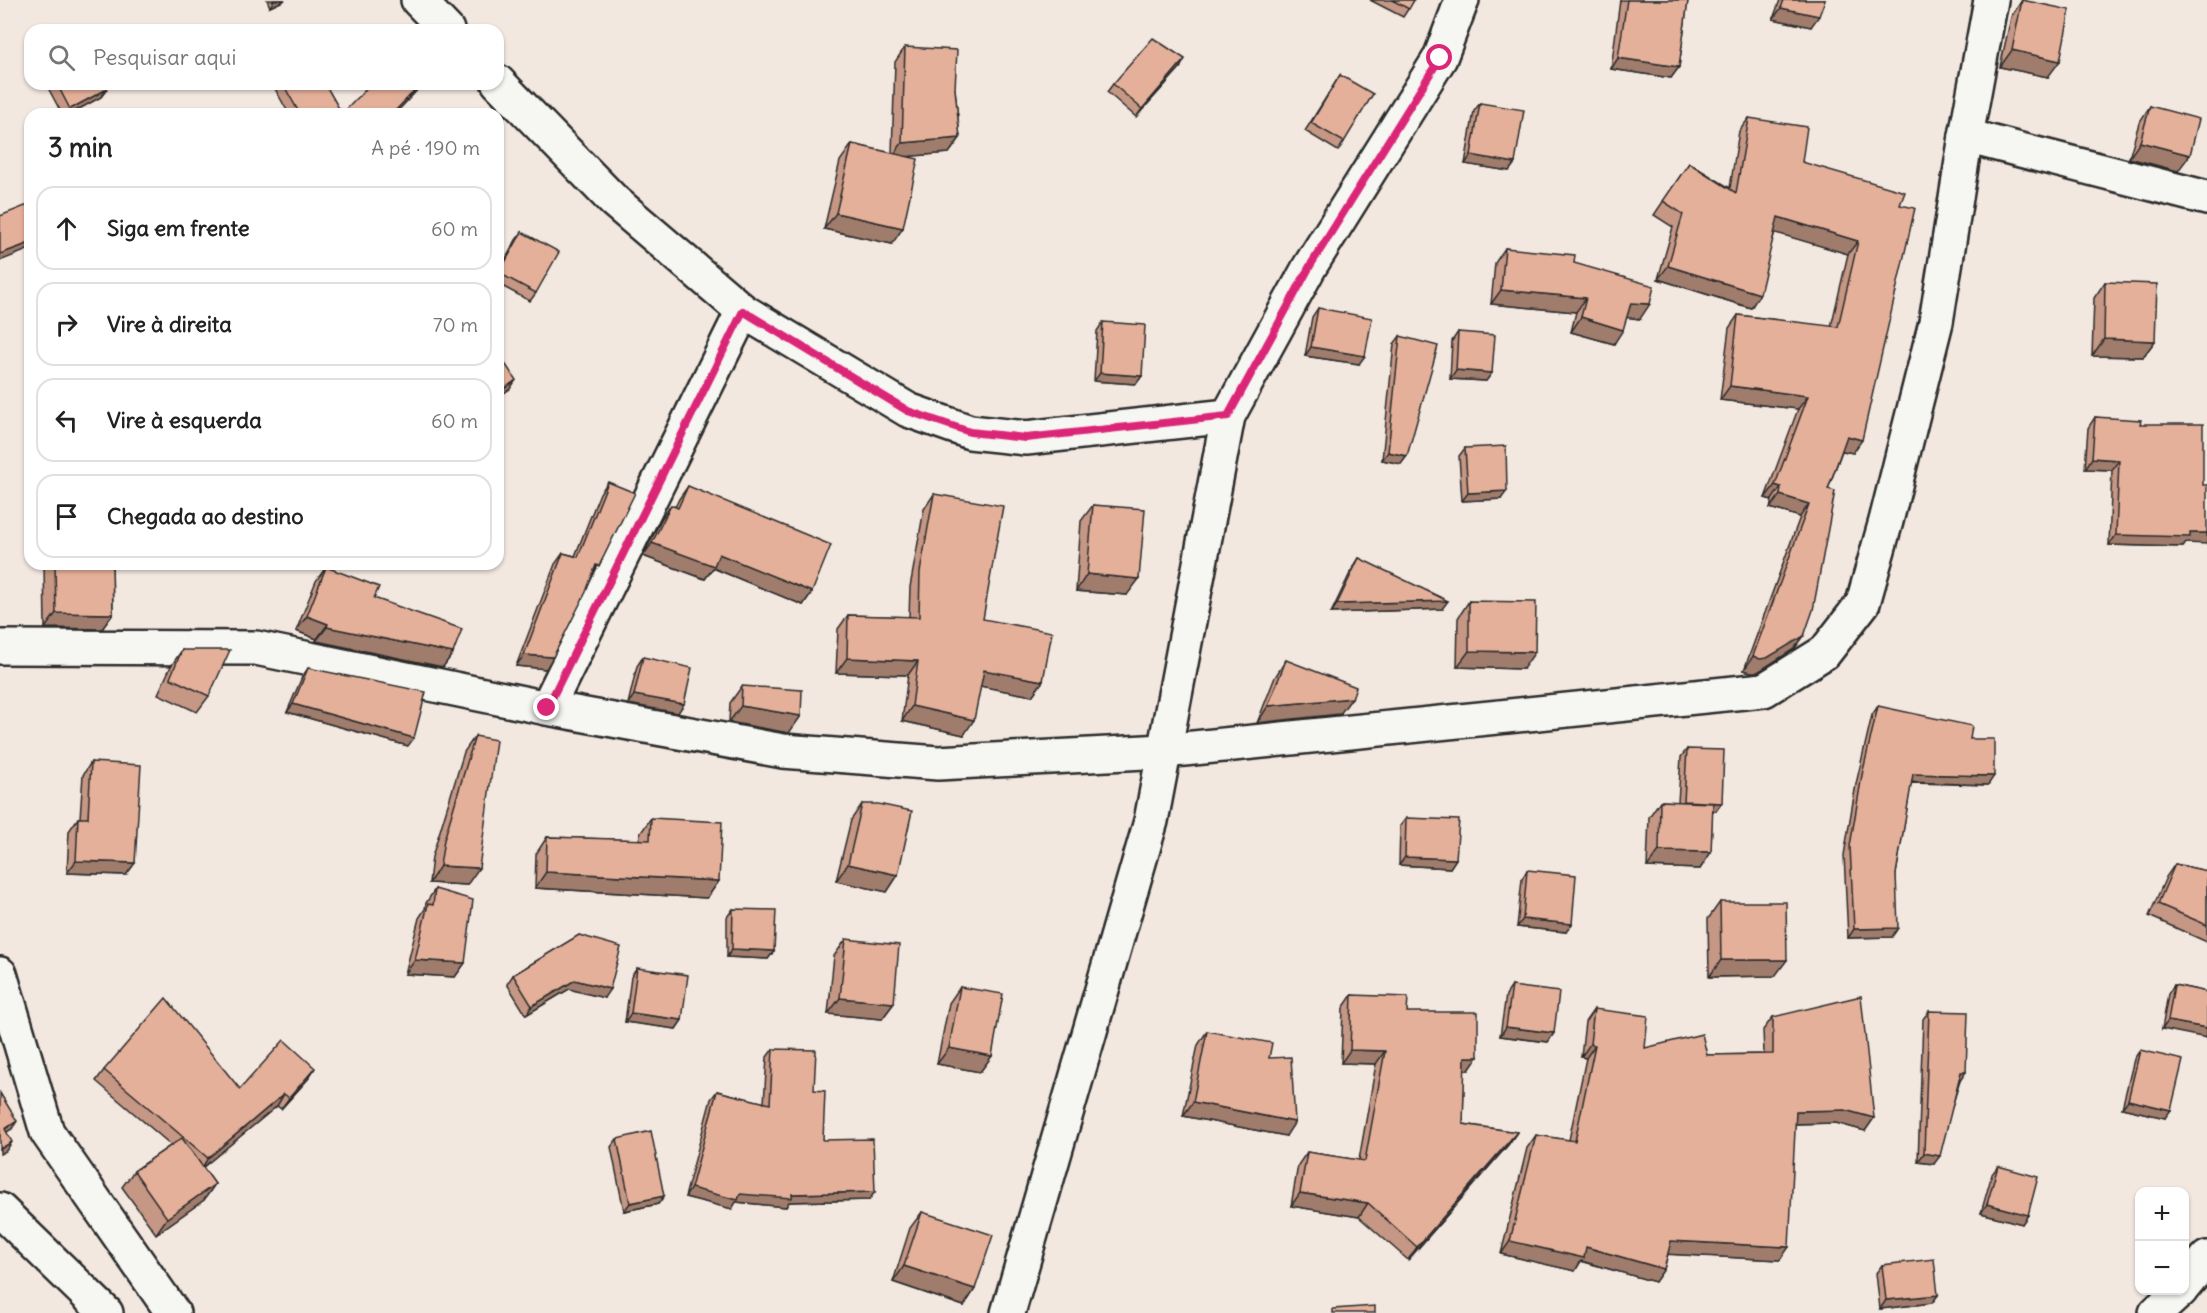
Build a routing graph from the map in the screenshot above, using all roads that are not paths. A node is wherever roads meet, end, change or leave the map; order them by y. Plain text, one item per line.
1 (418, 0) edge
2 (1462, 0) edge
3 (1991, 0) edge
4 (441, 24) edge
5 (504, 88) edge
6 (1966, 136) junction
7 (2207, 198) edge
8 (743, 311) junction
9 (1228, 416) junction
10 (0, 647) edge
11 (547, 708) junction
12 (1164, 751) junction
13 (0, 974) edge
14 (0, 1210) edge
15 (2207, 1258) edge
16 (2189, 1280) edge
17 (2176, 1295) edge
18 (106, 1313) edge
19 (173, 1313) edge
20 (1008, 1313) edge
21 (2156, 1313) edge

1 - 4 street
2 - 9 street
3 - 6 street
5 - 8 street
6 - 7 street
6 - 12 street
8 - 9 street
8 - 11 street
9 - 12 street
10 - 11 street
11 - 12 street
12 - 20 street
13 - 19 street
14 - 18 street
15 - 16 street
17 - 21 street

